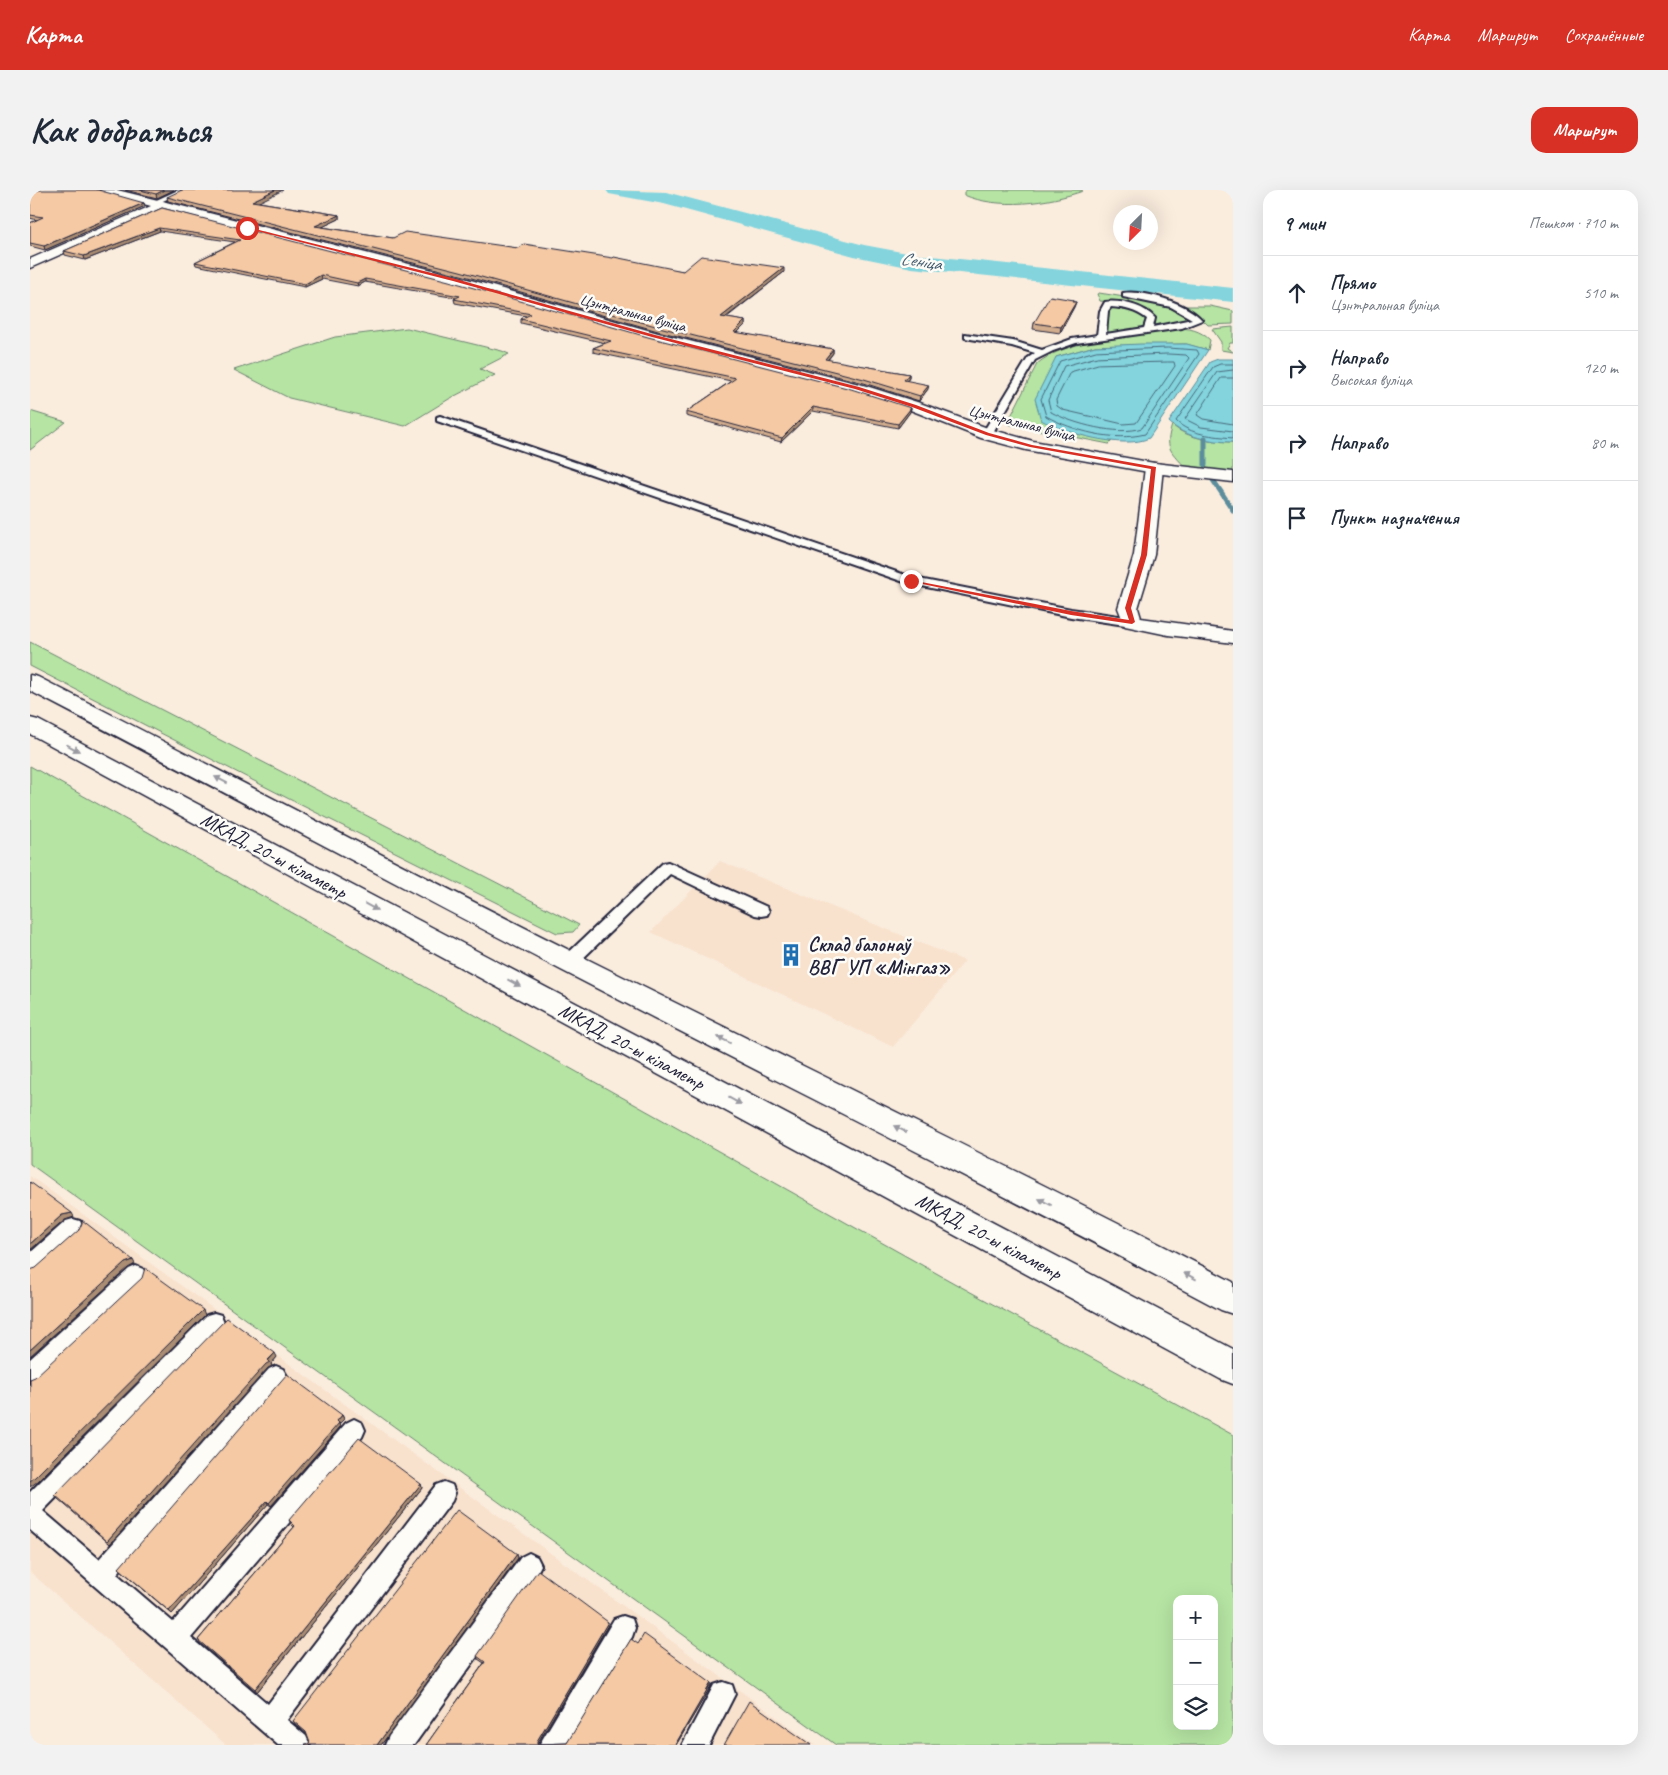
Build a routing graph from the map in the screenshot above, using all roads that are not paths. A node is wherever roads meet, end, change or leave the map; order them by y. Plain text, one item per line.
1 (102, 190) edge
2 (184, 190) edge
3 (158, 204) junction
4 (30, 264) edge
5 (1126, 295) dead end
6 (1146, 331) junction
7 (968, 336) dead end
8 (1101, 338) junction
9 (1043, 353) junction
10 (440, 419) dead end
11 (987, 434) junction
12 (1154, 468) junction
13 (1233, 477) edge
14 (1132, 622) junction
15 (1233, 637) edge
16 (30, 682) edge
17 (30, 725) edge
18 (761, 911) dead end
19 (569, 962) junction
20 (73, 1227) dead end
21 (30, 1265) edge
22 (136, 1275) dead end
23 (1233, 1299) edge
24 (214, 1322) dead end
25 (1233, 1367) edge
26 (30, 1374) edge
27 (276, 1376) dead end
28 (354, 1430) dead end
29 (444, 1493) dead end
30 (30, 1508) edge
31 (30, 1515) edge
32 (529, 1565) dead end
33 (100, 1575) junction
34 (623, 1628) dead end
35 (174, 1639) junction
36 (723, 1694) dead end
37 (270, 1722) junction
38 (297, 1745) edge
39 (398, 1745) edge
40 (552, 1745) edge
41 (695, 1745) edge

1 - 3 main road, Цэнтральная вуліца
2 - 3 lane
3 - 4 main road
3 - 11 main road, Цэнтральная вуліца
5 - 6 lane
6 - 8 lane
6 - 8 lane
7 - 9 lane
8 - 9 lane
9 - 11 lane
10 - 14 lane
11 - 12 main road, Цэнтральная вуліца
12 - 13 main road, Цэнтральная вуліца
12 - 14 main road
14 - 15 main road
19 -> 16 main road, МКАД, 20-ы кіламетр
17 -> 25 main road, МКАД, 20-ы кіламетр
18 - 19 lane
23 -> 19 main road, МКАД, 20-ы кіламетр
20 - 21 lane
22 - 26 lane
24 - 30 lane
27 - 33 lane
28 - 35 lane
29 - 37 lane
31 - 33 lane
32 - 39 lane
33 - 35 lane
34 - 40 lane
35 - 37 lane
36 - 41 lane
37 - 38 lane

